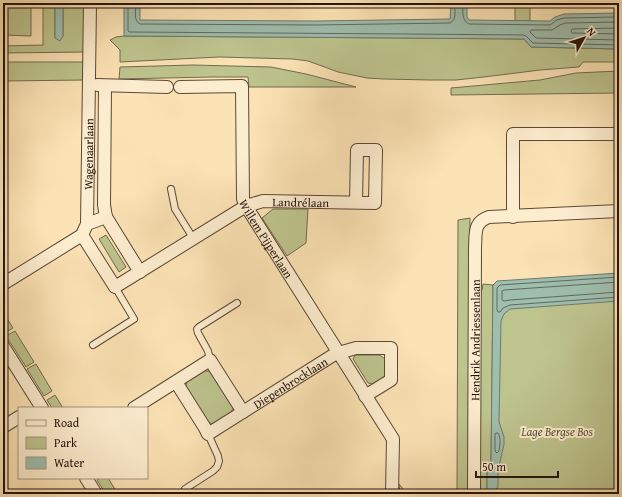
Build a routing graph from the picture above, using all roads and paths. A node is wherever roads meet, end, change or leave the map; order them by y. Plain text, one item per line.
1 (90, 3) edge
2 (89, 84) junction
3 (105, 86) junction
4 (168, 87) dead end
5 (180, 87) dead end
6 (619, 134) edge
7 (171, 189) dead end
8 (356, 202) dead end
9 (246, 206) junction
10 (619, 211) edge
11 (513, 217) junction
12 (106, 218) junction
13 (85, 229) junction
14 (193, 238) junction
15 (140, 272) junction
16 (3, 284) edge
17 (115, 287) junction
18 (237, 303) dead end
19 (93, 345) dead end
20 (3, 346) edge
21 (338, 353) junction
22 (210, 360) junction
23 (176, 382) junction
24 (365, 396) junction
25 (38, 407) edge
26 (136, 407) edge
27 (243, 412) junction
28 (18, 418) edge
29 (3, 427) edge
30 (208, 434) junction
31 (87, 479) edge
32 (185, 489) dead end
33 (96, 494) edge
34 (392, 494) edge
35 (474, 494) edge

1 - 2 street, Wagenaarlaan
2 - 3 street
2 - 13 street, Wagenaarlaan
3 - 4 street
3 - 12 street, Wagenaarlaan
5 - 9 street, Willem Pijperlaan
6 - 11 street
7 - 14 lane
8 - 9 street, Landrélaan
9 - 14 street, Landrélaan
9 - 21 street, Willem Pijperlaan
10 - 11 street, Hendrik Andriessenlaan
11 - 35 street, Hendrik Andriessenlaan
12 - 13 street
12 - 15 street
13 - 16 street
13 - 17 street
14 - 15 street, Landrélaan
15 - 17 street, Landrélaan
17 - 19 lane
18 - 22 lane, Diepenbrocklaan
20 - 25 street
21 - 24 street, Willem Pijperlaan
21 - 24 street
21 - 27 street, Diepenbrocklaan
22 - 23 street
22 - 27 street, Diepenbrocklaan
23 - 26 street
23 - 30 street
24 - 34 street, Willem Pijperlaan
27 - 30 street, Diepenbrocklaan
28 - 29 street
30 - 32 lane
31 - 33 street

